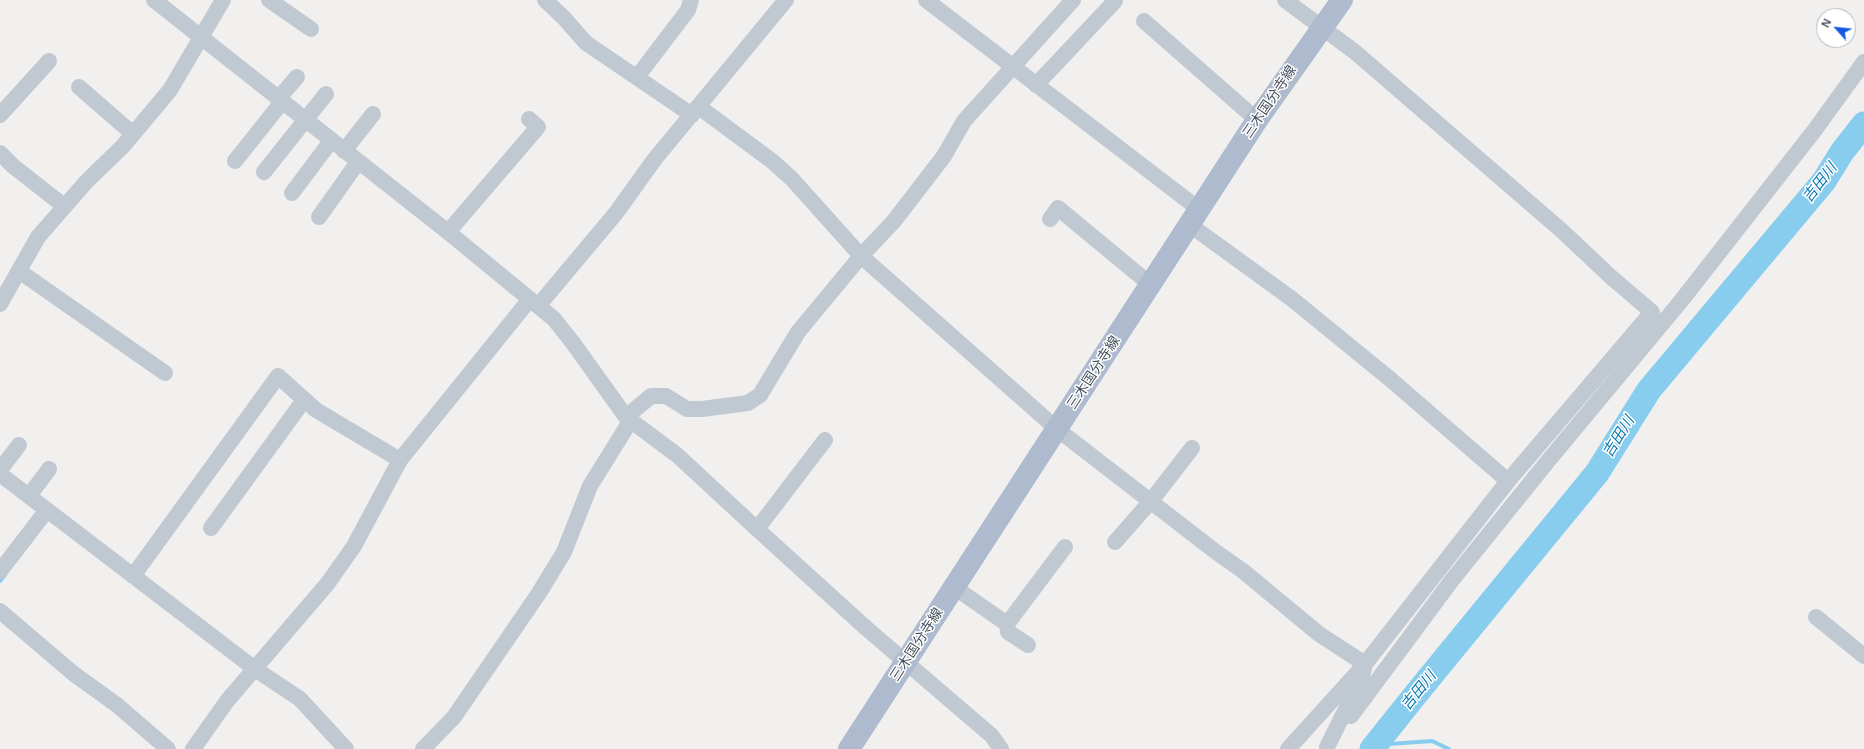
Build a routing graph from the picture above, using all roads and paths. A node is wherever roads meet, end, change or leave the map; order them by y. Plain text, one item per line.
1 (154, 0) edge
2 (223, 0) edge
3 (269, 0) edge
4 (545, 0) edge
5 (691, 0) edge
6 (786, 0) edge
7 (926, 0) edge
8 (1073, 0) edge
9 (1285, 0) edge
10 (1342, 0) edge
11 (1115, 1) edge
12 (1144, 21) dead end
13 (1321, 28) junction
14 (311, 29) dead end
15 (201, 38) junction
16 (49, 61) dead end
17 (1864, 62) edge
18 (1014, 68) junction
19 (297, 77) dead end
20 (637, 77) junction
21 (1036, 85) junction
22 (79, 87) dead end
23 (326, 94) dead end
24 (280, 101) junction
25 (691, 111) junction
26 (373, 114) dead end
27 (0, 115) edge
28 (529, 119) dead end
29 (1257, 120) junction
30 (306, 121) junction
31 (133, 134) junction
32 (331, 141) junction
33 (344, 150) junction
34 (0, 153) edge
35 (235, 161) dead end
36 (358, 162) junction
37 (264, 172) dead end
38 (292, 194) dead end
39 (64, 206) junction
40 (319, 217) dead end
41 (1195, 217) junction
42 (1050, 219) dead end
43 (448, 232) junction
44 (861, 256) junction
45 (19, 271) junction
46 (1151, 285) junction
47 (534, 303) junction
48 (0, 304) edge
49 (165, 373) dead end
50 (304, 400) junction
51 (628, 419) junction
52 (1057, 429) junction
53 (825, 440) dead end
54 (19, 445) dead end
55 (1192, 448) dead end
56 (400, 460) junction
57 (49, 469) dead end
58 (0, 470) edge
59 (0, 474) edge
60 (1508, 480) junction
61 (28, 496) junction
62 (1151, 501) junction
63 (47, 510) junction
64 (211, 528) dead end
65 (757, 529) junction
66 (1115, 542) dead end
67 (1066, 547) dead end
68 (0, 570) edge
69 (133, 576) junction
70 (954, 587) junction
71 (0, 611) edge
72 (1816, 617) dead end
73 (1007, 624) junction
74 (1028, 646) dead end
75 (1864, 656) edge
76 (906, 662) junction
77 (1365, 664) junction
78 (255, 669) junction
79 (855, 747) edge
80 (1326, 748) edge
81 (168, 749) edge
82 (193, 749) edge
83 (346, 749) edge
84 (423, 749) edge
85 (1001, 749) edge
86 (1288, 749) edge

1 - 15 street
2 - 15 street
3 - 14 street
4 - 20 street
5 - 20 street
6 - 25 street
7 - 18 street
8 - 18 street
9 - 13 street
10 - 13 main road, 三木国分寺線
11 - 21 street
12 - 29 street
13 - 29 main road, 三木国分寺線
13 - 60 street
15 - 24 street
15 - 31 street
16 - 27 street
17 - 80 street
18 - 21 street
18 - 44 street
19 - 24 street
20 - 25 street
21 - 41 street
22 - 31 street
23 - 30 street
24 - 30 street
24 - 35 street
25 - 44 street
25 - 47 street
26 - 33 street
28 - 43 street
29 - 41 main road, 三木国分寺線
30 - 32 street
30 - 37 street
31 - 39 street
32 - 33 street
32 - 38 street
33 - 36 street
34 - 39 street
36 - 40 street
36 - 43 street
39 - 45 street
41 - 46 main road, 三木国分寺線
41 - 60 street
42 - 46 street
43 - 47 street
44 - 51 street
44 - 52 street
45 - 48 street
45 - 49 street
46 - 52 main road, 三木国分寺線
47 - 51 street
47 - 56 street
50 - 56 street
50 - 64 street
50 - 69 street
51 - 65 street
51 - 84 street
52 - 62 street
52 - 70 main road, 三木国分寺線
53 - 65 street
54 - 58 street
55 - 62 street
56 - 78 street
57 - 61 street
59 - 61 street
60 - 77 street
61 - 63 street
62 - 66 street
62 - 77 street
63 - 68 street
63 - 69 street
65 - 76 street
67 - 73 street
69 - 78 street
70 - 73 street
70 - 76 main road, 三木国分寺線
71 - 81 street
72 - 75 street
73 - 74 street
76 - 79 main road, 三木国分寺線
76 - 85 street
77 - 80 street
77 - 86 street
78 - 82 street
78 - 83 street

